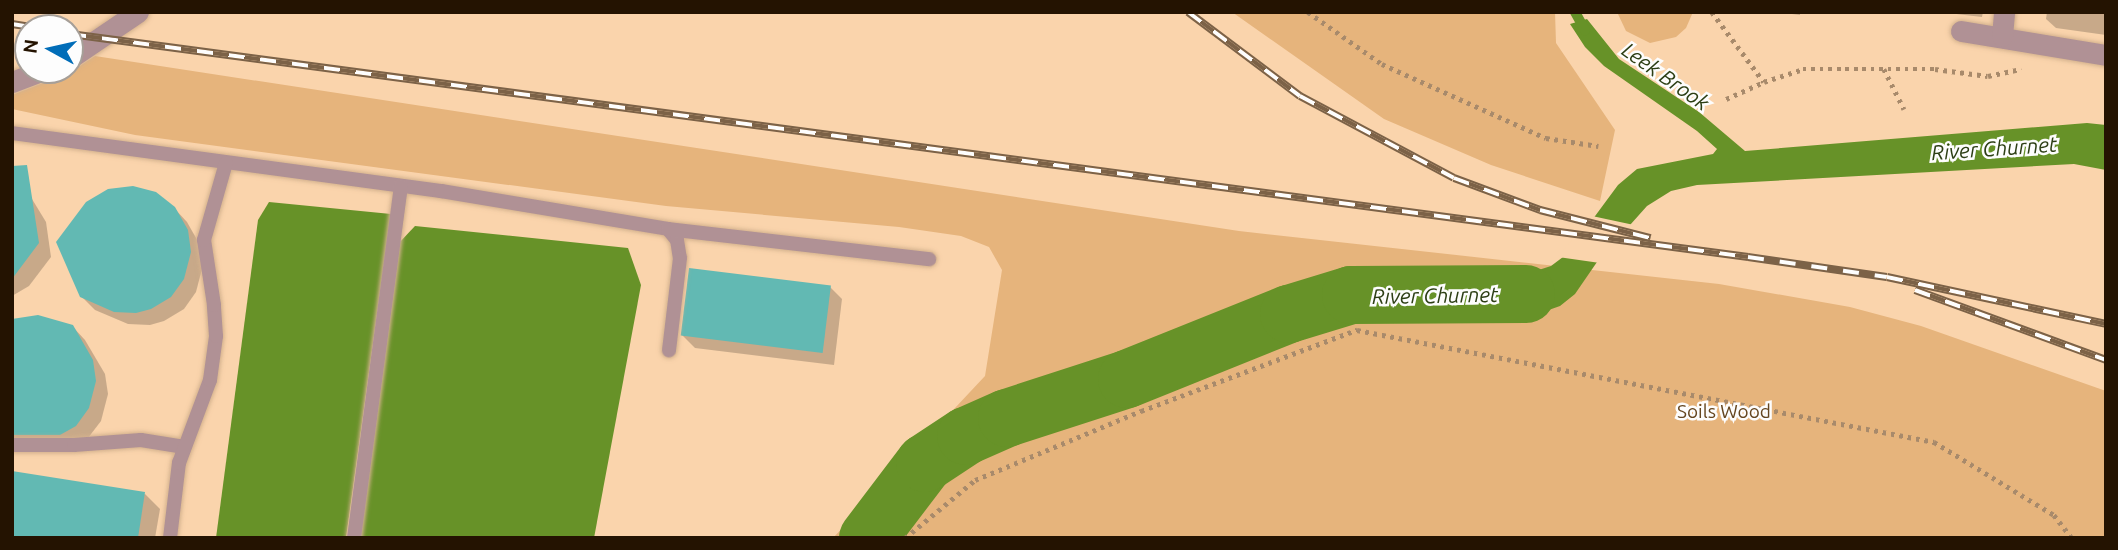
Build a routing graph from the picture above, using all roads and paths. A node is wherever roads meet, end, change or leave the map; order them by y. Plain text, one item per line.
1 (138, 12) edge
2 (1308, 12) edge
3 (1712, 12) edge
4 (2004, 12) edge
5 (1961, 31) dead end
6 (2002, 36) junction
7 (2050, 44) junction
8 (84, 49) edge
9 (2106, 55) edge
10 (1884, 69) junction
11 (1764, 82) junction
12 (1726, 99) dead end
13 (1904, 109) dead end
14 (12, 133) edge
15 (1598, 146) dead end
16 (226, 163) junction
17 (401, 186) junction
18 (668, 229) junction
19 (929, 259) dead end
20 (669, 350) dead end
21 (12, 445) edge
22 (184, 447) junction
23 (170, 538) edge
24 (354, 538) edge
25 (905, 538) edge
26 (2072, 538) edge

1 - 8 street
2 - 15 path
3 - 11 path
4 - 6 street
5 - 6 street
6 - 7 street
7 - 9 street
7 - 10 path
10 - 11 path
10 - 13 path
11 - 12 path
14 - 16 lane
16 - 17 lane
16 - 22 lane
17 - 18 lane
17 - 24 lane
18 - 19 lane
18 - 20 lane
21 - 22 lane
22 - 23 lane
25 - 26 path

